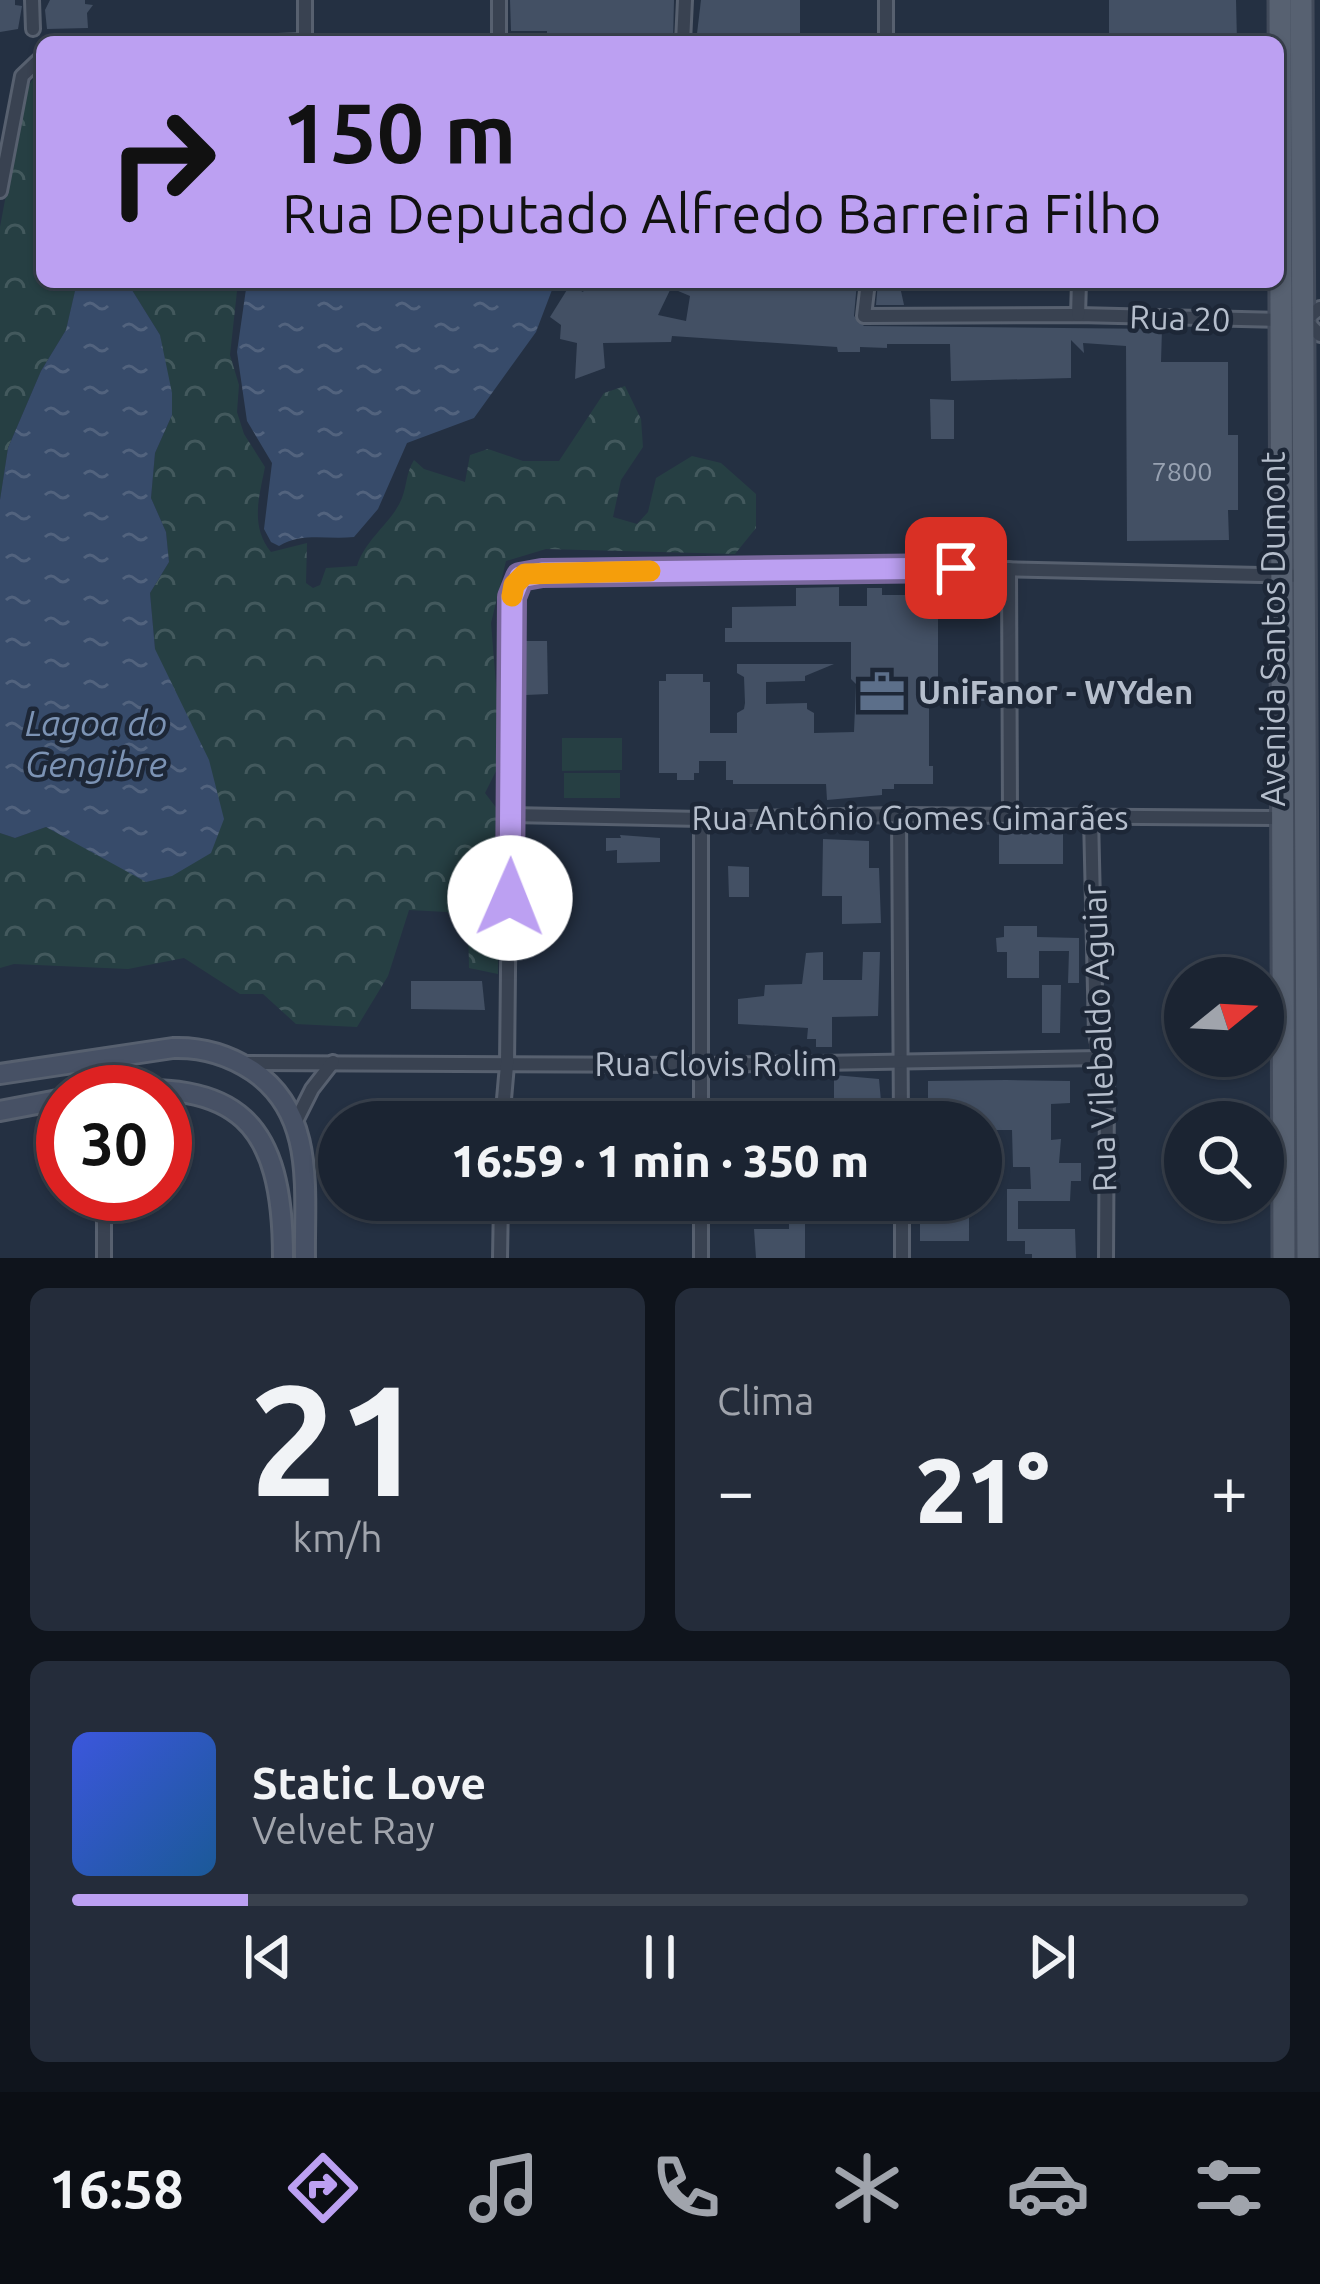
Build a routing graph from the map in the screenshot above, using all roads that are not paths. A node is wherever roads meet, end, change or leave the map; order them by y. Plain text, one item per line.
1 (32, 0) edge
2 (305, 0) edge
3 (499, 0) edge
4 (686, 0) edge
5 (886, 0) edge
6 (1280, 0) edge
7 (1301, 0) edge
8 (33, 28) dead end
9 (305, 36) edge
10 (499, 36) edge
11 (683, 36) edge
12 (886, 36) edge
13 (1283, 36) edge
14 (1284, 48) edge
15 (36, 63) edge
16 (1287, 84) edge
17 (0, 191) edge
18 (1284, 202) edge
19 (867, 288) edge
20 (1079, 288) edge
21 (1282, 288) edge
22 (1314, 311) edge
23 (1078, 315) junction
24 (1281, 320) junction
25 (1293, 439) junction
26 (1282, 468) junction
27 (1305, 469) junction
28 (1009, 569) junction
29 (1282, 575) junction
30 (1306, 576) junction
31 (511, 815) junction
32 (899, 815) junction
33 (1010, 815) junction
34 (1091, 817) junction
35 (1281, 817) junction
36 (701, 819) junction
37 (1314, 829) edge
38 (1100, 1058) junction
39 (333, 1062) junction
40 (901, 1062) junction
41 (241, 1063) junction
42 (54, 1065) edge
43 (508, 1065) junction
44 (701, 1065) junction
45 (36, 1068) edge
46 (0, 1074) edge
47 (192, 1094) edge
48 (504, 1101) edge
49 (701, 1101) edge
50 (902, 1101) edge
51 (36, 1104) edge
52 (0, 1111) edge
53 (296, 1121) junction
54 (104, 1221) edge
55 (501, 1221) edge
56 (701, 1221) edge
57 (902, 1221) edge
58 (104, 1258) edge
59 (283, 1258) edge
60 (304, 1258) edge
61 (500, 1258) edge
62 (701, 1258) edge
63 (902, 1258) edge
64 (1106, 1258) edge
65 (1285, 1258) edge
66 (1308, 1258) edge

1 - 8 street
2 - 9 street
3 - 10 street
4 - 11 street
5 - 12 street
6 - 13 main road, Avenida Santos Dumont
7 - 16 main road, Avenida Santos Dumont
14 - 16 main road, Avenida Santos Dumont
15 - 17 street
16 - 18 main road, Avenida Santos Dumont
16 - 22 main road, Avenida Santos Dumont
19 - 23 street, Rua 20
20 - 23 street
21 - 24 main road, Avenida Santos Dumont
22 - 25 main road, Avenida Santos Dumont
23 - 24 street, Rua 20
24 - 25 main road, Avenida Santos Dumont
25 - 26 main road, Avenida Santos Dumont
25 - 27 main road, Avenida Santos Dumont
26 - 27 main road
26 - 29 main road, Avenida Santos Dumont
27 - 30 main road, Avenida Santos Dumont
28 - 29 street
28 - 31 street
28 - 33 street
29 - 30 street
29 - 35 main road, Avenida Santos Dumont
30 - 37 main road, Avenida Santos Dumont
31 - 36 street, Rua Antônio Gomes Gimarães
31 - 43 street
32 - 33 street, Rua Antônio Gomes Gimarães
32 - 36 street, Rua Antônio Gomes Gimarães
32 - 40 street
33 - 34 street, Rua Antônio Gomes Gimarães
34 - 35 street, Rua Antônio Gomes Gimarães
34 - 38 street, Rua Vilebaldo Aguiar
35 - 37 street, Rua Antônio Gomes Gimarães
35 - 65 main road, Avenida Santos Dumont
36 - 44 street
37 - 66 main road, Avenida Santos Dumont
38 - 40 street, Rua Clovis Rolim
38 - 64 street, Rua Vilebaldo Aguiar
39 - 41 street, Rua Clovis Rolim
39 - 43 street, Rua Clovis Rolim
39 - 53 street
40 - 44 street, Rua Clovis Rolim
40 - 50 street
41 - 42 street
41 - 53 street
43 - 44 street, Rua Clovis Rolim
43 - 48 street
44 - 49 street
45 - 46 street
47 - 59 street
51 - 52 street
53 - 60 street
54 - 58 street
55 - 61 street
56 - 62 street
57 - 63 street

